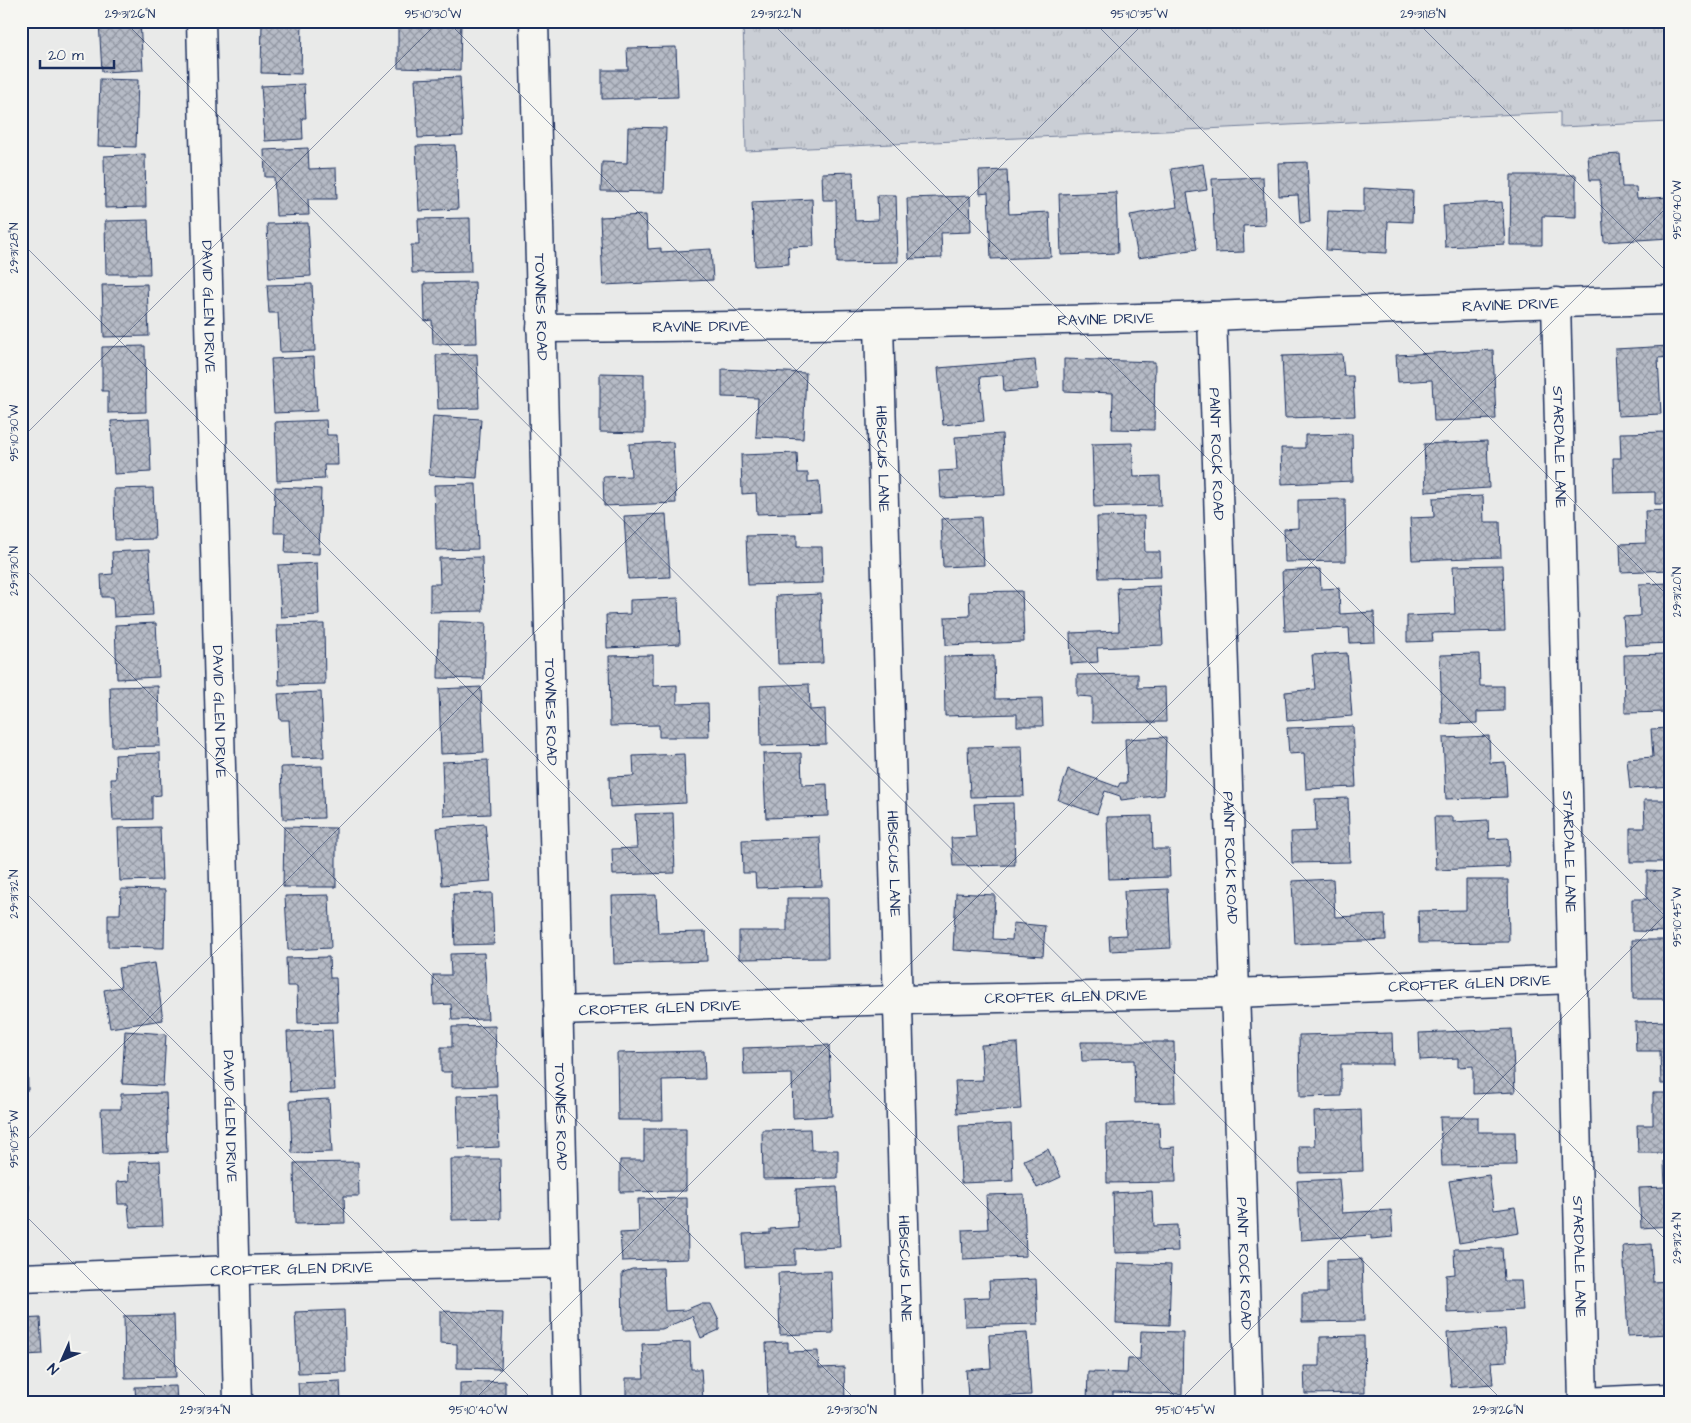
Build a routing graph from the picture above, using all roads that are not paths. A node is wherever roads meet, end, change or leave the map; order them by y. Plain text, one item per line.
1 (201, 21) edge
2 (534, 21) edge
3 (1670, 300) edge
4 (1556, 302) junction
5 (1212, 316) junction
6 (879, 325) junction
7 (541, 328) junction
8 (1573, 979) junction
9 (1235, 993) junction
10 (899, 1000) junction
11 (558, 1011) junction
12 (564, 1263) junction
13 (234, 1270) junction
14 (21, 1278) edge
15 (1670, 1398) edge
16 (238, 1402) edge
17 (568, 1402) edge
18 (909, 1402) edge
19 (1249, 1402) edge
20 (1584, 1402) edge

1 - 13 street, DAVID GLEN DRIVE
2 - 7 street, TOWNES ROAD
3 - 4 street, RAVINE DRIVE
4 - 5 street, RAVINE DRIVE
4 - 8 street, STARDALE LANE
5 - 6 street, RAVINE DRIVE
5 - 9 street, PAINT ROCK ROAD
6 - 7 street, RAVINE DRIVE
6 - 10 street, HIBISCUS LANE
7 - 11 street, TOWNES ROAD
8 - 9 street, CROFTER GLEN DRIVE
8 - 20 street, STARDALE LANE
9 - 10 street, CROFTER GLEN DRIVE
9 - 19 street, PAINT ROCK ROAD
10 - 11 street, CROFTER GLEN DRIVE
10 - 18 street, HIBISCUS LANE
11 - 12 street, TOWNES ROAD
12 - 13 street, CROFTER GLEN DRIVE
12 - 17 street, TOWNES ROAD
13 - 14 street, CROFTER GLEN DRIVE
13 - 16 street, DAVID GLEN DRIVE
15 - 20 street

